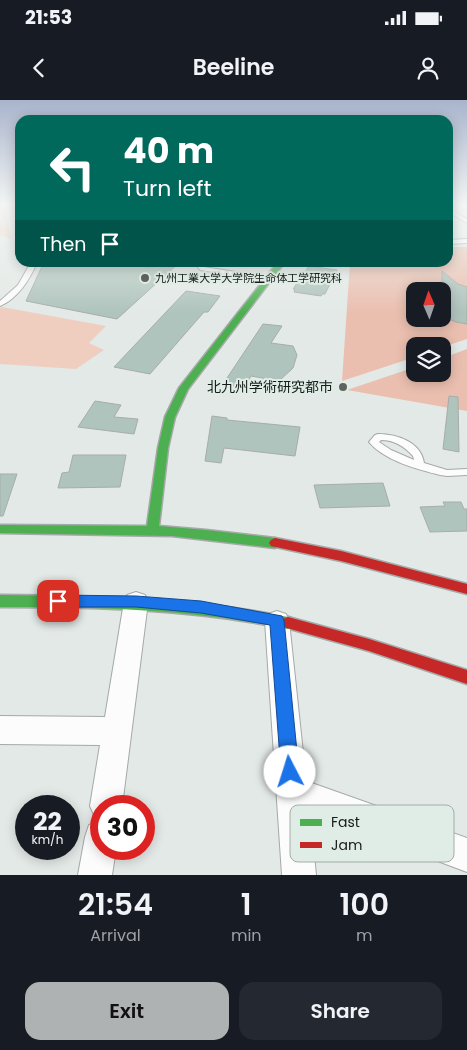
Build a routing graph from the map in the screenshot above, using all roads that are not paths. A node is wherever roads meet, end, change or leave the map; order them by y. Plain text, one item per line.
1 (32, 267) edge
2 (201, 267) edge
3 (278, 267) edge
4 (268, 279) junction
5 (0, 304) edge
6 (419, 464) dead end
7 (467, 472) edge
8 (0, 529) edge
9 (152, 531) junction
10 (467, 589) edge
11 (0, 600) edge
12 (136, 602) junction
13 (277, 620) junction
14 (467, 678) edge
15 (0, 730) edge
16 (118, 731) junction
17 (292, 791) junction
18 (108, 795) edge
19 (293, 805) edge
20 (330, 805) edge
21 (454, 850) edge
22 (467, 855) edge
23 (97, 860) edge
24 (298, 862) edge
25 (95, 875) edge
26 (299, 875) edge

1 - 5 lane
2 - 4 lane
3 - 4 street
4 - 9 street
6 - 7 lane
8 - 9 street
9 - 10 street
11 - 12 street
12 - 13 street
12 - 16 street
13 - 14 street
13 - 17 street
15 - 16 street
16 - 18 street
17 - 19 street
17 - 20 street
21 - 22 street
23 - 25 street
24 - 26 street

